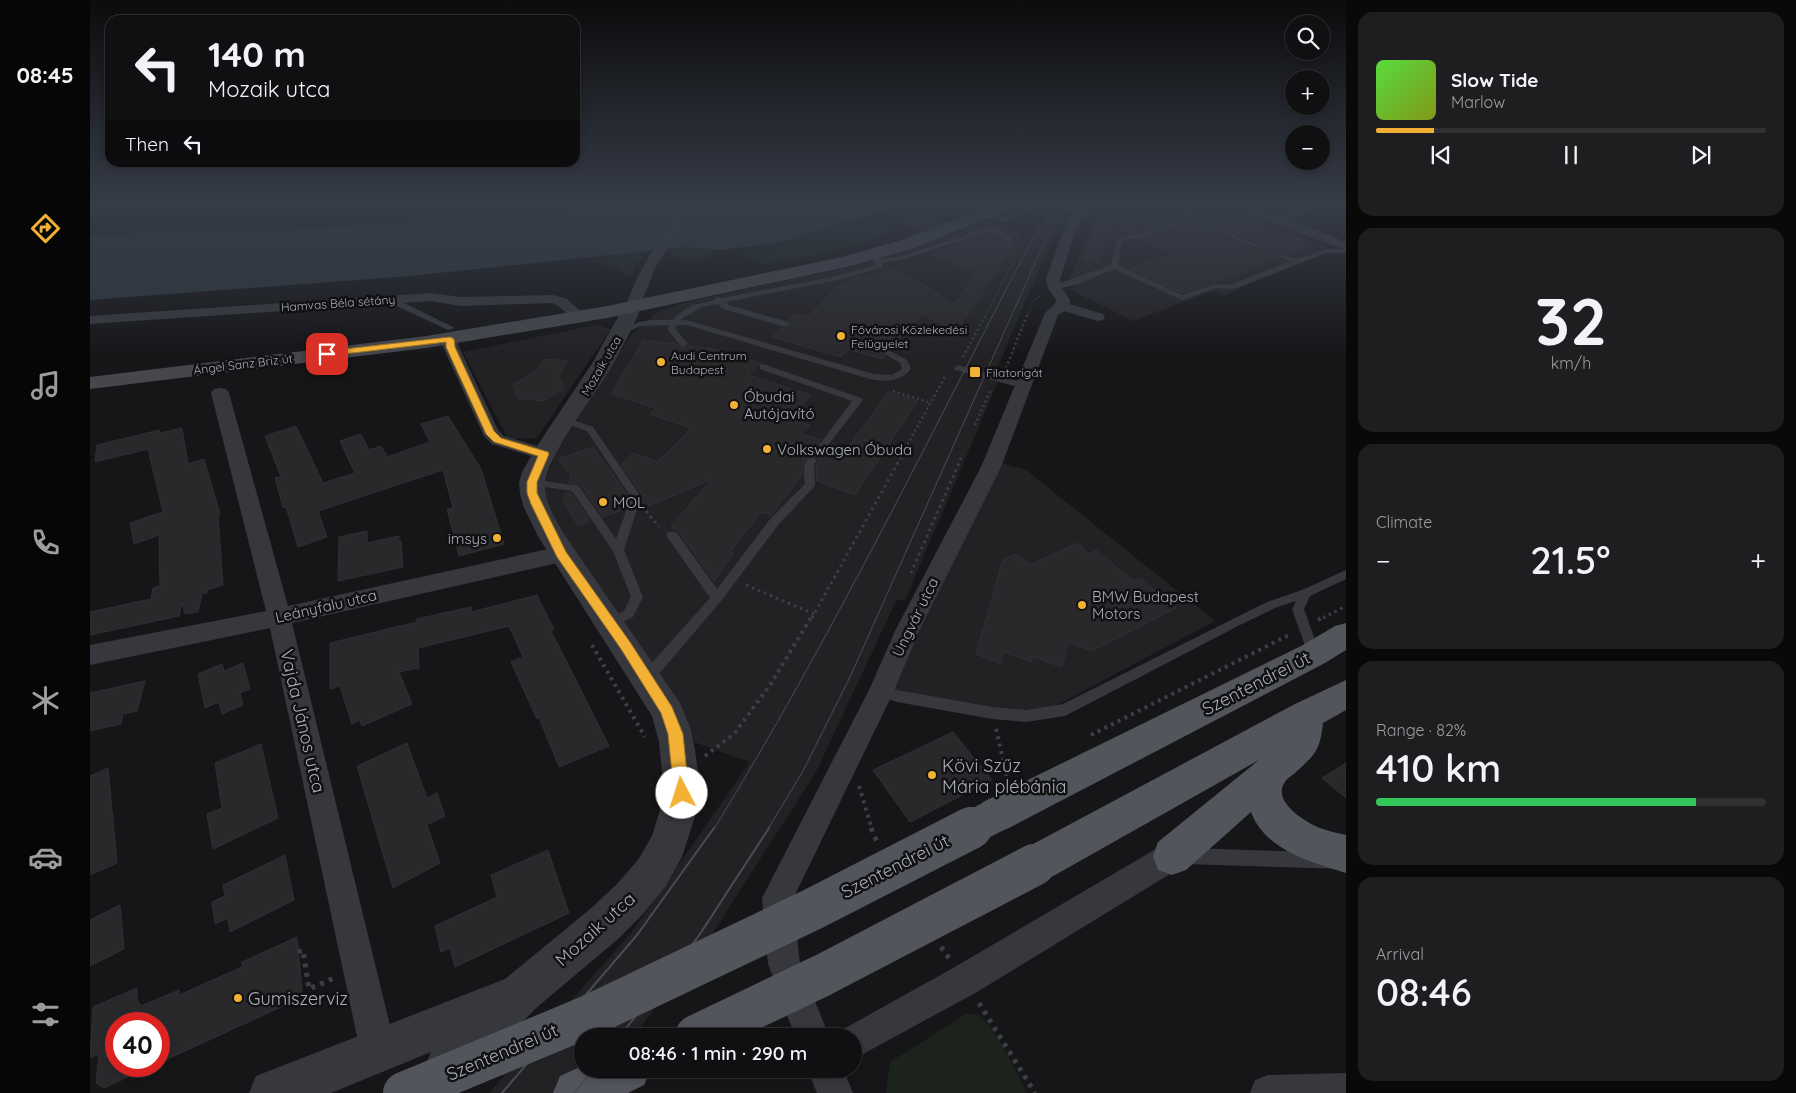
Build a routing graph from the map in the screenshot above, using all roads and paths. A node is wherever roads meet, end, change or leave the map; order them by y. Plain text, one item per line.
1 (657, 256) edge
2 (879, 256) edge
3 (908, 256) edge
4 (1017, 256) edge
5 (1062, 256) edge
6 (1116, 256) edge
7 (1282, 256) dead end
8 (1310, 256) edge
9 (874, 258) junction
10 (1297, 261) junction
11 (1114, 266) junction
12 (1055, 288) junction
13 (715, 296) junction
14 (389, 300) junction
15 (633, 306) junction
16 (1062, 306) junction
17 (580, 317) junction
18 (1098, 317) dead end
19 (90, 320) edge
20 (673, 322) junction
21 (785, 324) dead end
22 (620, 332) junction
23 (450, 334) junction
24 (684, 344) dead end
25 (887, 353) dead end
26 (762, 367) dead end
27 (958, 368) junction
28 (998, 378) junction
29 (90, 382) edge
30 (1022, 384) junction
31 (220, 394) dead end
32 (566, 421) junction
33 (975, 425) dead end
34 (823, 446) dead end
35 (544, 454) junction
36 (961, 458) dead end
37 (812, 460) dead end
38 (532, 482) junction
39 (636, 497) junction
40 (672, 535) joint
41 (618, 550) junction
42 (552, 555) junction
43 (1346, 574) edge
44 (732, 579) junction
45 (908, 582) dead end
46 (1306, 593) junction
47 (717, 598) junction
48 (1346, 606) edge
49 (814, 614) junction
50 (279, 617) junction
51 (599, 631) junction
52 (1346, 635) edge
53 (1310, 640) junction
54 (90, 655) edge
55 (644, 676) junction
56 (881, 692) junction
57 (1346, 694) edge
58 (992, 713) junction
59 (1307, 714) junction
60 (1086, 738) dead end
61 (646, 739) dead end
62 (680, 767) junction
63 (1269, 772) junction
64 (1016, 773) dead end
65 (859, 782) dead end
66 (878, 846) dead end
67 (1346, 854) edge
68 (1172, 856) junction
69 (1346, 861) edge
70 (944, 951) dead end
71 (298, 952) dead end
72 (337, 976) dead end
73 (965, 980) junction
74 (520, 994) junction
75 (713, 1028) edge
76 (809, 1028) edge
77 (862, 1037) edge
78 (378, 1050) junction
79 (609, 1078) edge
80 (829, 1078) edge
81 (1346, 1091) edge
82 (273, 1093) edge
83 (404, 1093) edge
84 (423, 1093) edge
85 (577, 1093) edge
86 (835, 1093) edge
87 (1035, 1093) edge
88 (1268, 1093) edge

1 - 15 street, Mozaik utca
2 - 9 main road, Ángel Sanz Briz út
3 - 9 lane
4 - 27 path
5 - 12 street
6 - 11 lane
7 - 10 lane
8 - 10 lane
9 - 13 main road, Ángel Sanz Briz út
9 - 13 lane
10 - 11 lane
11 - 12 lane
12 - 16 street
12 - 28 path
13 - 15 main road, Ángel Sanz Briz út
13 - 20 lane
13 - 21 lane
14 - 17 street, Hamvas Béla sétány
14 - 19 street, Hamvas Béla sétány
14 - 23 lane
15 - 17 main road, Ángel Sanz Briz út
15 - 22 street, Mozaik utca
16 - 18 street
16 - 30 street, Ungvár utca
17 - 23 main road, Ángel Sanz Briz út
20 - 22 lane
20 - 24 lane
20 - 25 lane
22 - 32 street, Mozaik utca
23 - 29 main road, Ángel Sanz Briz út
23 - 35 street
26 - 34 lane
27 - 28 lane
27 - 49 path
28 - 30 lane
28 - 33 path
30 - 56 street, Ungvár utca
31 - 50 street, Vajda János utca
32 - 35 street, Mozaik utca
32 - 39 lane
35 - 38 street, Mozaik utca
36 - 45 path
37 - 44 lane
38 - 41 lane
38 - 42 street, Mozaik utca
39 - 40 path
39 - 41 lane
40 - 47 lane
41 - 51 lane
42 - 50 street, Leányfalu utca
42 - 51 street, Mozaik utca
43 - 46 lane
44 - 47 lane
44 - 49 path
46 - 53 lane
46 - 58 lane
47 - 55 lane
48 - 53 path
49 - 62 path
50 - 54 street, Leányfalu utca
50 - 78 street, Vajda János utca
51 - 55 street, Mozaik utca
51 - 61 path
52 - 53 main road, Szentendrei út
53 - 60 path
53 - 83 main road, Szentendrei út, bridge
55 - 62 street, Mozaik utca
56 - 58 lane
56 - 76 street, Ungvár utca
57 - 59 main road
58 - 64 path
59 - 63 main road
59 - 75 main road, bridge
62 - 74 street, Mozaik utca
63 - 67 main road
63 - 68 main road
65 - 66 path
68 - 69 lane
68 - 73 street
70 - 73 path
71 - 72 path
73 - 77 street
73 - 87 path
74 - 78 street
74 - 84 street, Szentendrei út
78 - 82 street
79 - 85 main road
80 - 86 street
81 - 88 street

